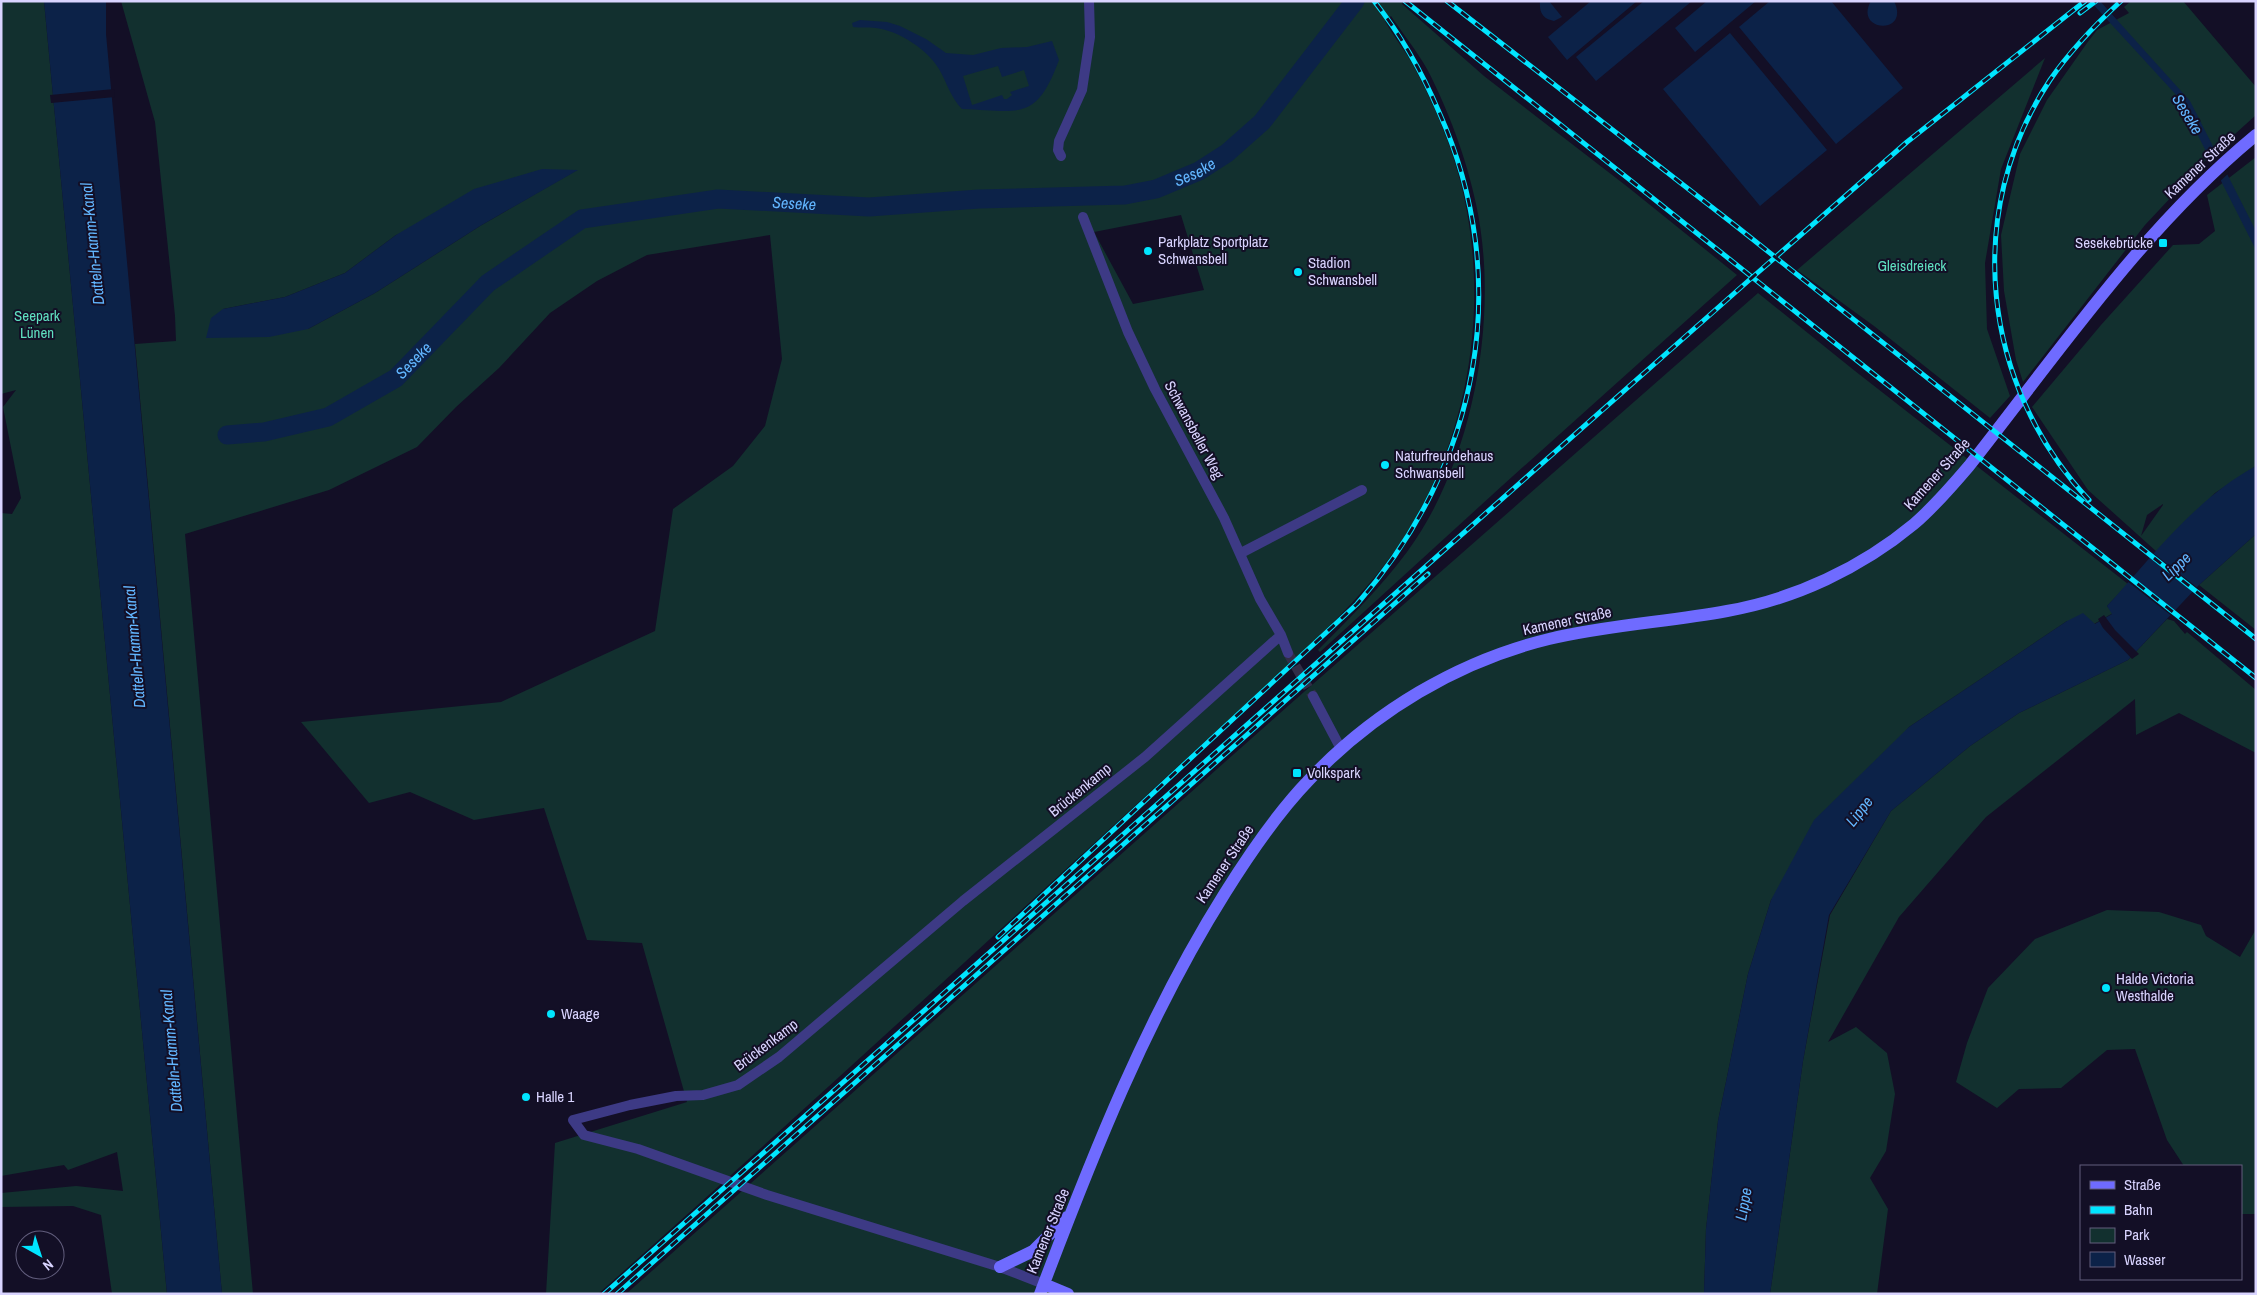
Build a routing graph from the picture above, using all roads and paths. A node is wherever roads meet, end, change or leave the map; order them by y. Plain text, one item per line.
1 (1089, 1) edge
2 (2256, 135) edge
3 (1061, 156) dead end
4 (1083, 217) dead end
5 (1362, 490) dead end
6 (1241, 553) junction
7 (1281, 635) junction
8 (1288, 653) tunnel mouth
9 (1313, 696) tunnel mouth
10 (1341, 749) junction
11 (1073, 1210) junction
12 (1000, 1267) junction
13 (1042, 1289) edge
14 (1068, 1294) edge

1 - 3 street
2 - 10 main road, Kamener Straße
4 - 6 street, Schwansbeller Weg
5 - 6 street
6 - 7 street, Schwansbeller Weg
7 - 8 street, Schwansbeller Weg
7 - 12 street, Brückenkamp
9 - 10 street
10 - 11 main road, Kamener Straße
11 - 12 main road
11 - 13 main road, Kamener Straße
12 - 13 street, Brückenkamp
13 - 14 main road

